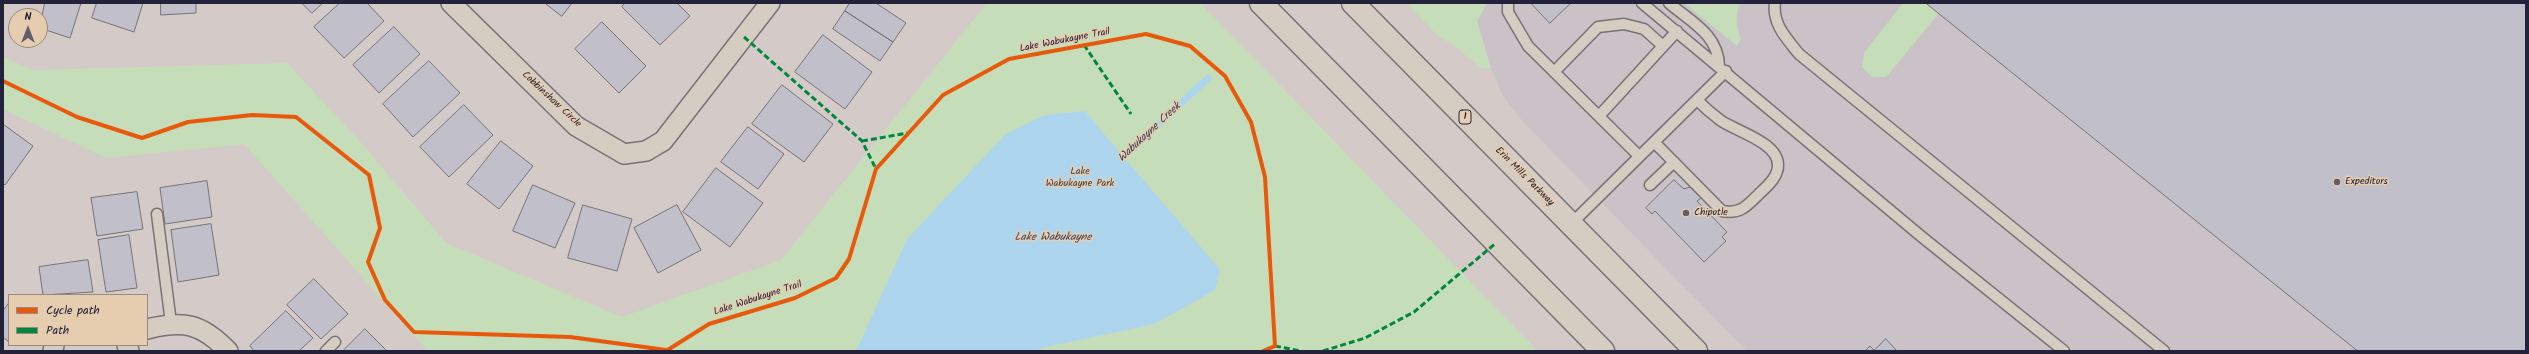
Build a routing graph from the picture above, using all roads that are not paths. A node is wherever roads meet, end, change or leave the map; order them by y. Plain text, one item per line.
1 (450, 3) edge
2 (770, 3) edge
3 (1261, 3) edge
4 (1353, 3) edge
5 (1508, 3) edge
6 (1642, 3) edge
7 (1669, 3) edge
8 (1775, 3) edge
9 (1677, 31) junction
10 (1664, 46) junction
11 (1722, 69) junction
12 (1554, 72) junction
13 (1697, 100) junction
14 (1599, 116) junction
15 (1654, 142) junction
16 (1639, 156) junction
17 (1674, 162) junction
18 (1650, 185) dead end
19 (157, 214) dead end
20 (1571, 224) junction
21 (171, 323) junction
22 (148, 329) edge
23 (335, 342) dead end
24 (2060, 350) edge
25 (228, 351) edge
26 (326, 351) edge
27 (1602, 351) edge
28 (1696, 351) edge
29 (2164, 351) edge

1 - 2 street, Cobbinshaw Circle
3 - 27 main road
4 - 20 main road, Erin Mills Parkway / 1
5 - 12 lane
6 - 9 lane
7 - 11 lane
8 - 29 lane
9 - 10 lane
9 - 11 lane
10 - 12 lane
10 - 14 lane
11 - 13 lane
11 - 24 lane
12 - 14 lane
13 - 15 lane
13 - 17 lane
14 - 16 lane
15 - 16 lane
15 - 17 lane
16 - 20 lane
17 - 18 lane
19 - 21 lane
20 - 28 main road, Erin Mills Parkway / 1
21 - 22 street
21 - 25 street
23 - 26 lane

